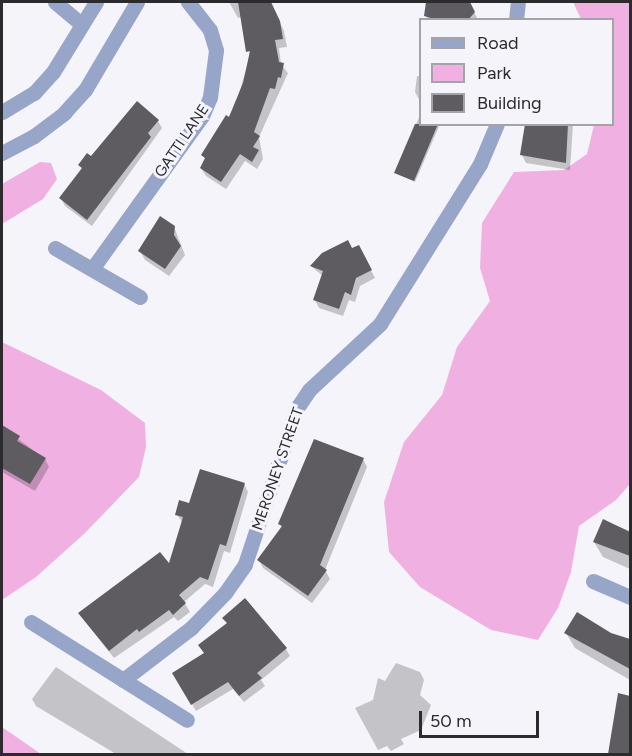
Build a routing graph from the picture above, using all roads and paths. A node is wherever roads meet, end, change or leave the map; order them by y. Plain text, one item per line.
1 (55, 2) edge
2 (96, 2) edge
3 (137, 2) edge
4 (188, 2) edge
5 (518, 2) edge
6 (516, 18) edge
7 (82, 25) junction
8 (2, 112) edge
9 (496, 126) edge
10 (2, 153) edge
11 (56, 248) dead end
12 (92, 269) junction
13 (141, 297) dead end
14 (594, 581) dead end
15 (630, 597) edge
16 (31, 622) dead end
17 (123, 680) junction
18 (187, 720) dead end

1 - 7 street
2 - 7 street
3 - 10 street
4 - 12 street, GATTI LANE
5 - 6 street
7 - 8 street
9 - 17 street, MERONEY STREET
11 - 12 street
12 - 13 street
14 - 15 street
16 - 17 street
17 - 18 street

